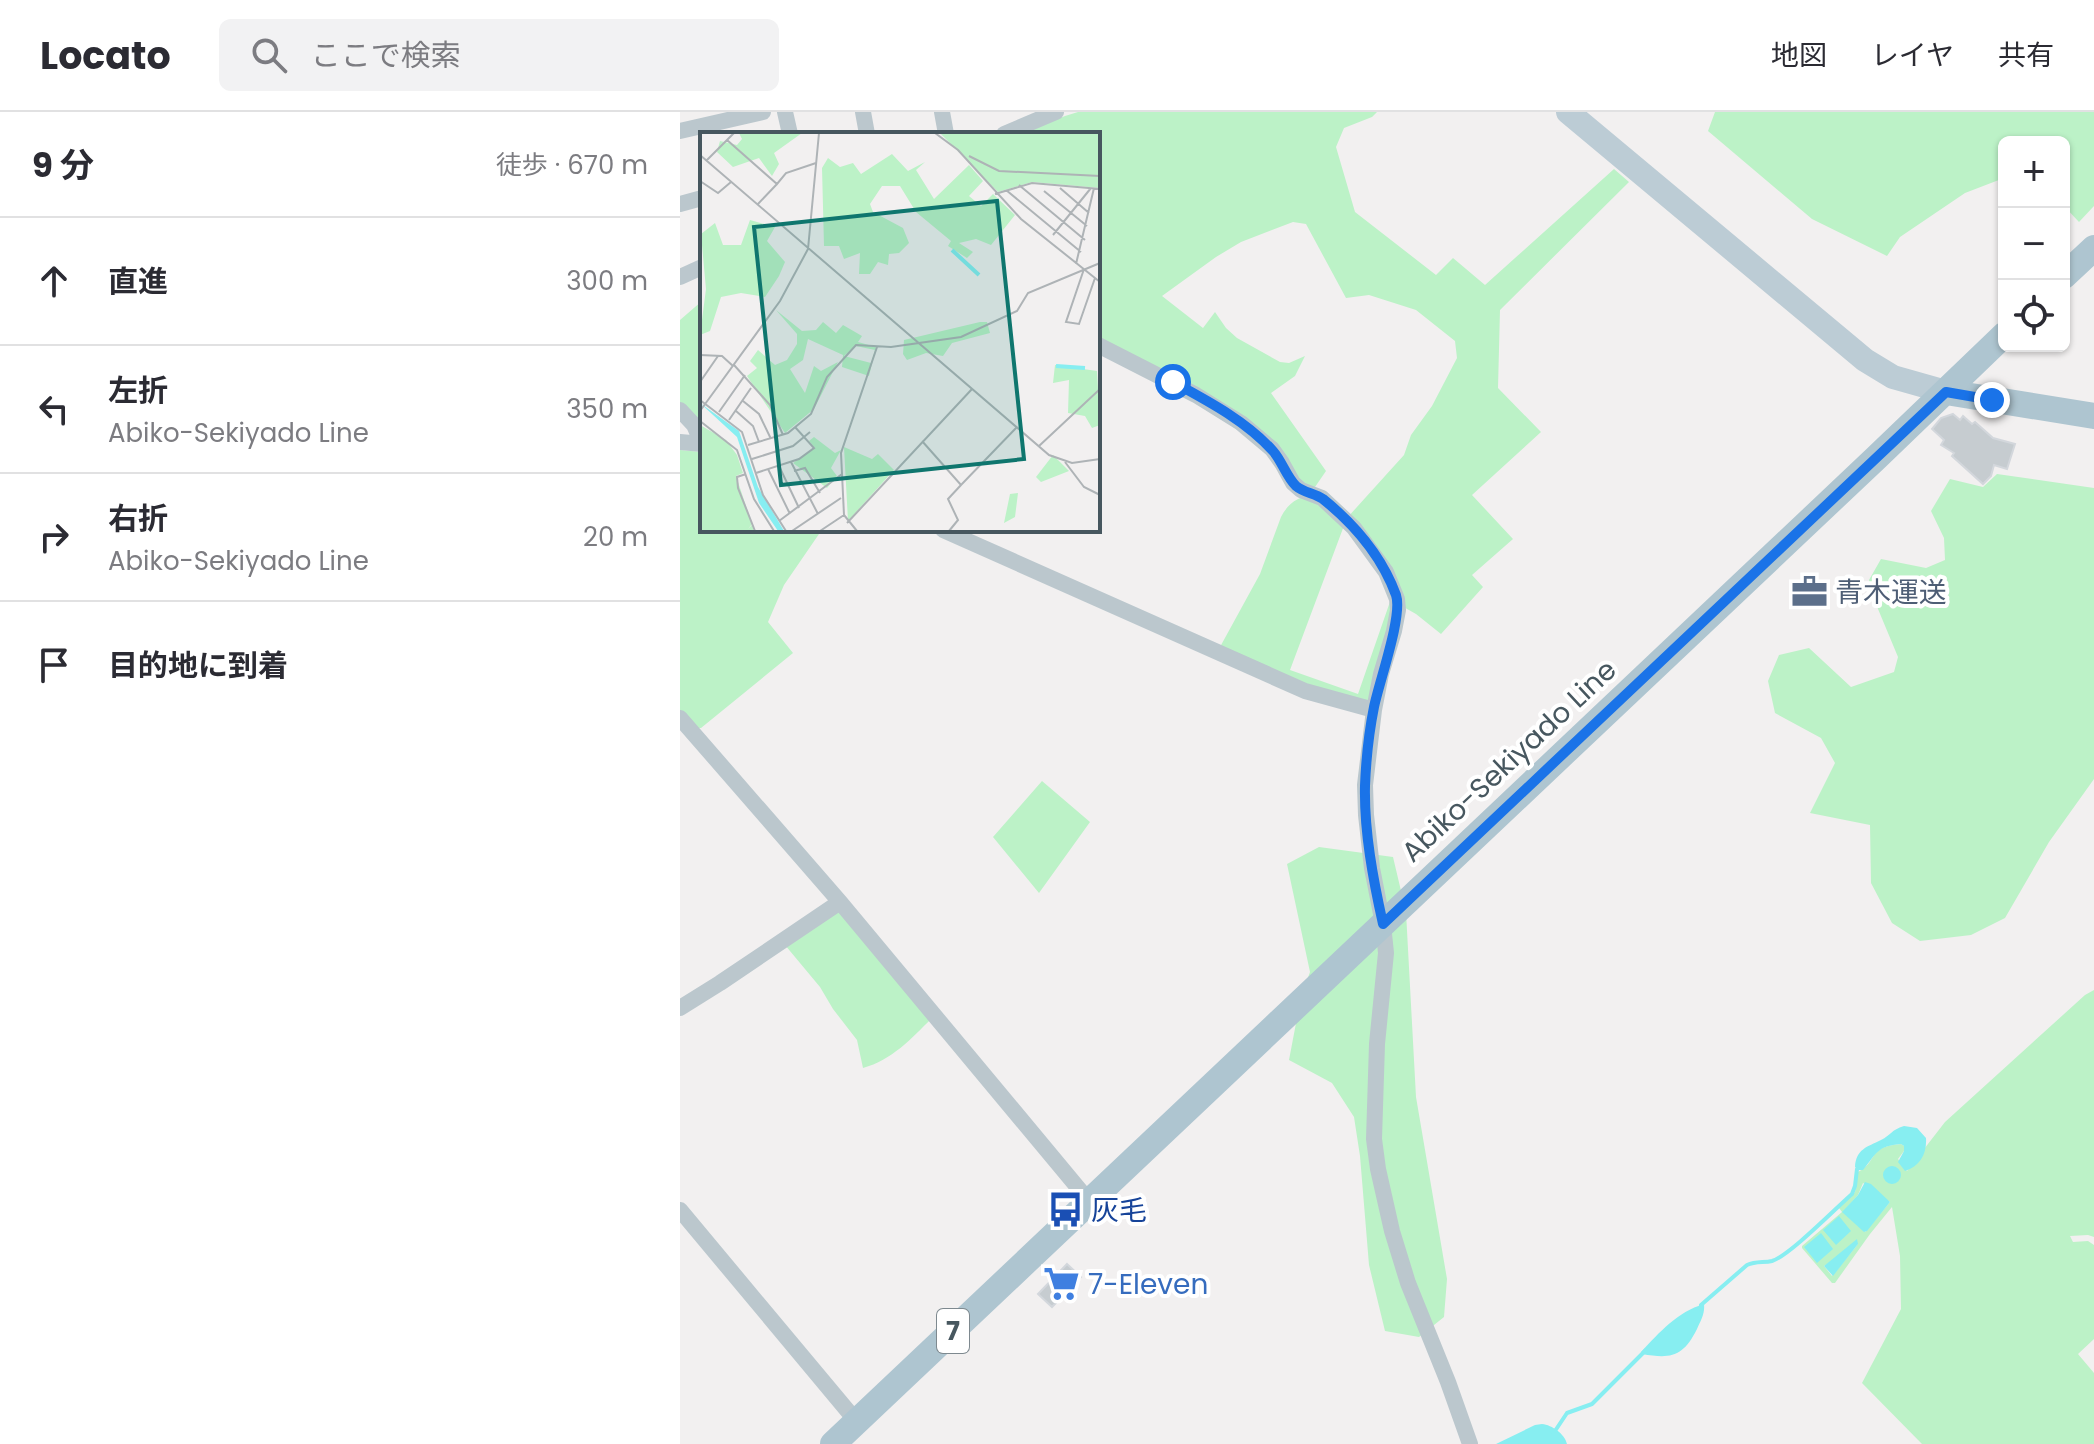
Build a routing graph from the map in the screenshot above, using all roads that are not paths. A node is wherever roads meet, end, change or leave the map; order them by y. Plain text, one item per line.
1 (763, 112) edge
2 (785, 112) edge
3 (863, 112) edge
4 (942, 112) edge
5 (1056, 112) edge
6 (1568, 112) edge
7 (680, 131) edge
8 (790, 132) edge
9 (867, 132) edge
10 (946, 132) edge
11 (1009, 132) edge
12 (700, 199) edge
13 (680, 204) edge
14 (2094, 248) edge
15 (700, 268) edge
16 (2070, 270) edge
17 (680, 277) edge
18 (1998, 341) edge
19 (1100, 346) edge
20 (1946, 392) junction
21 (680, 410) edge
22 (2094, 416) edge
23 (700, 439) edge
24 (680, 442) edge
25 (700, 444) edge
26 (947, 532) edge
27 (1374, 710) junction
28 (680, 718) edge
29 (840, 902) junction
30 (1383, 924) junction
31 (680, 1008) edge
32 (1089, 1201) junction
33 (680, 1210) edge
34 (857, 1422) junction
35 (833, 1444) edge
36 (1470, 1444) edge

1 - 7 street
2 - 8 street
3 - 9 street
4 - 10 street
5 - 11 street
6 - 20 street
12 - 13 street
14 - 16 main road
15 - 17 street
18 - 20 main road, Abiko-Sekiyado Line
19 - 27 street
20 - 22 main road
20 - 30 main road, Abiko-Sekiyado Line / 7
21 - 23 street
24 - 25 street
26 - 27 street
27 - 30 street
28 - 29 street
29 - 31 street
29 - 32 street
30 - 32 main road, Abiko-Sekiyado Line / 7
30 - 36 street
32 - 34 main road, Abiko-Sekiyado Line / 7
33 - 34 street
34 - 35 main road, Abiko-Sekiyado Line / 7

